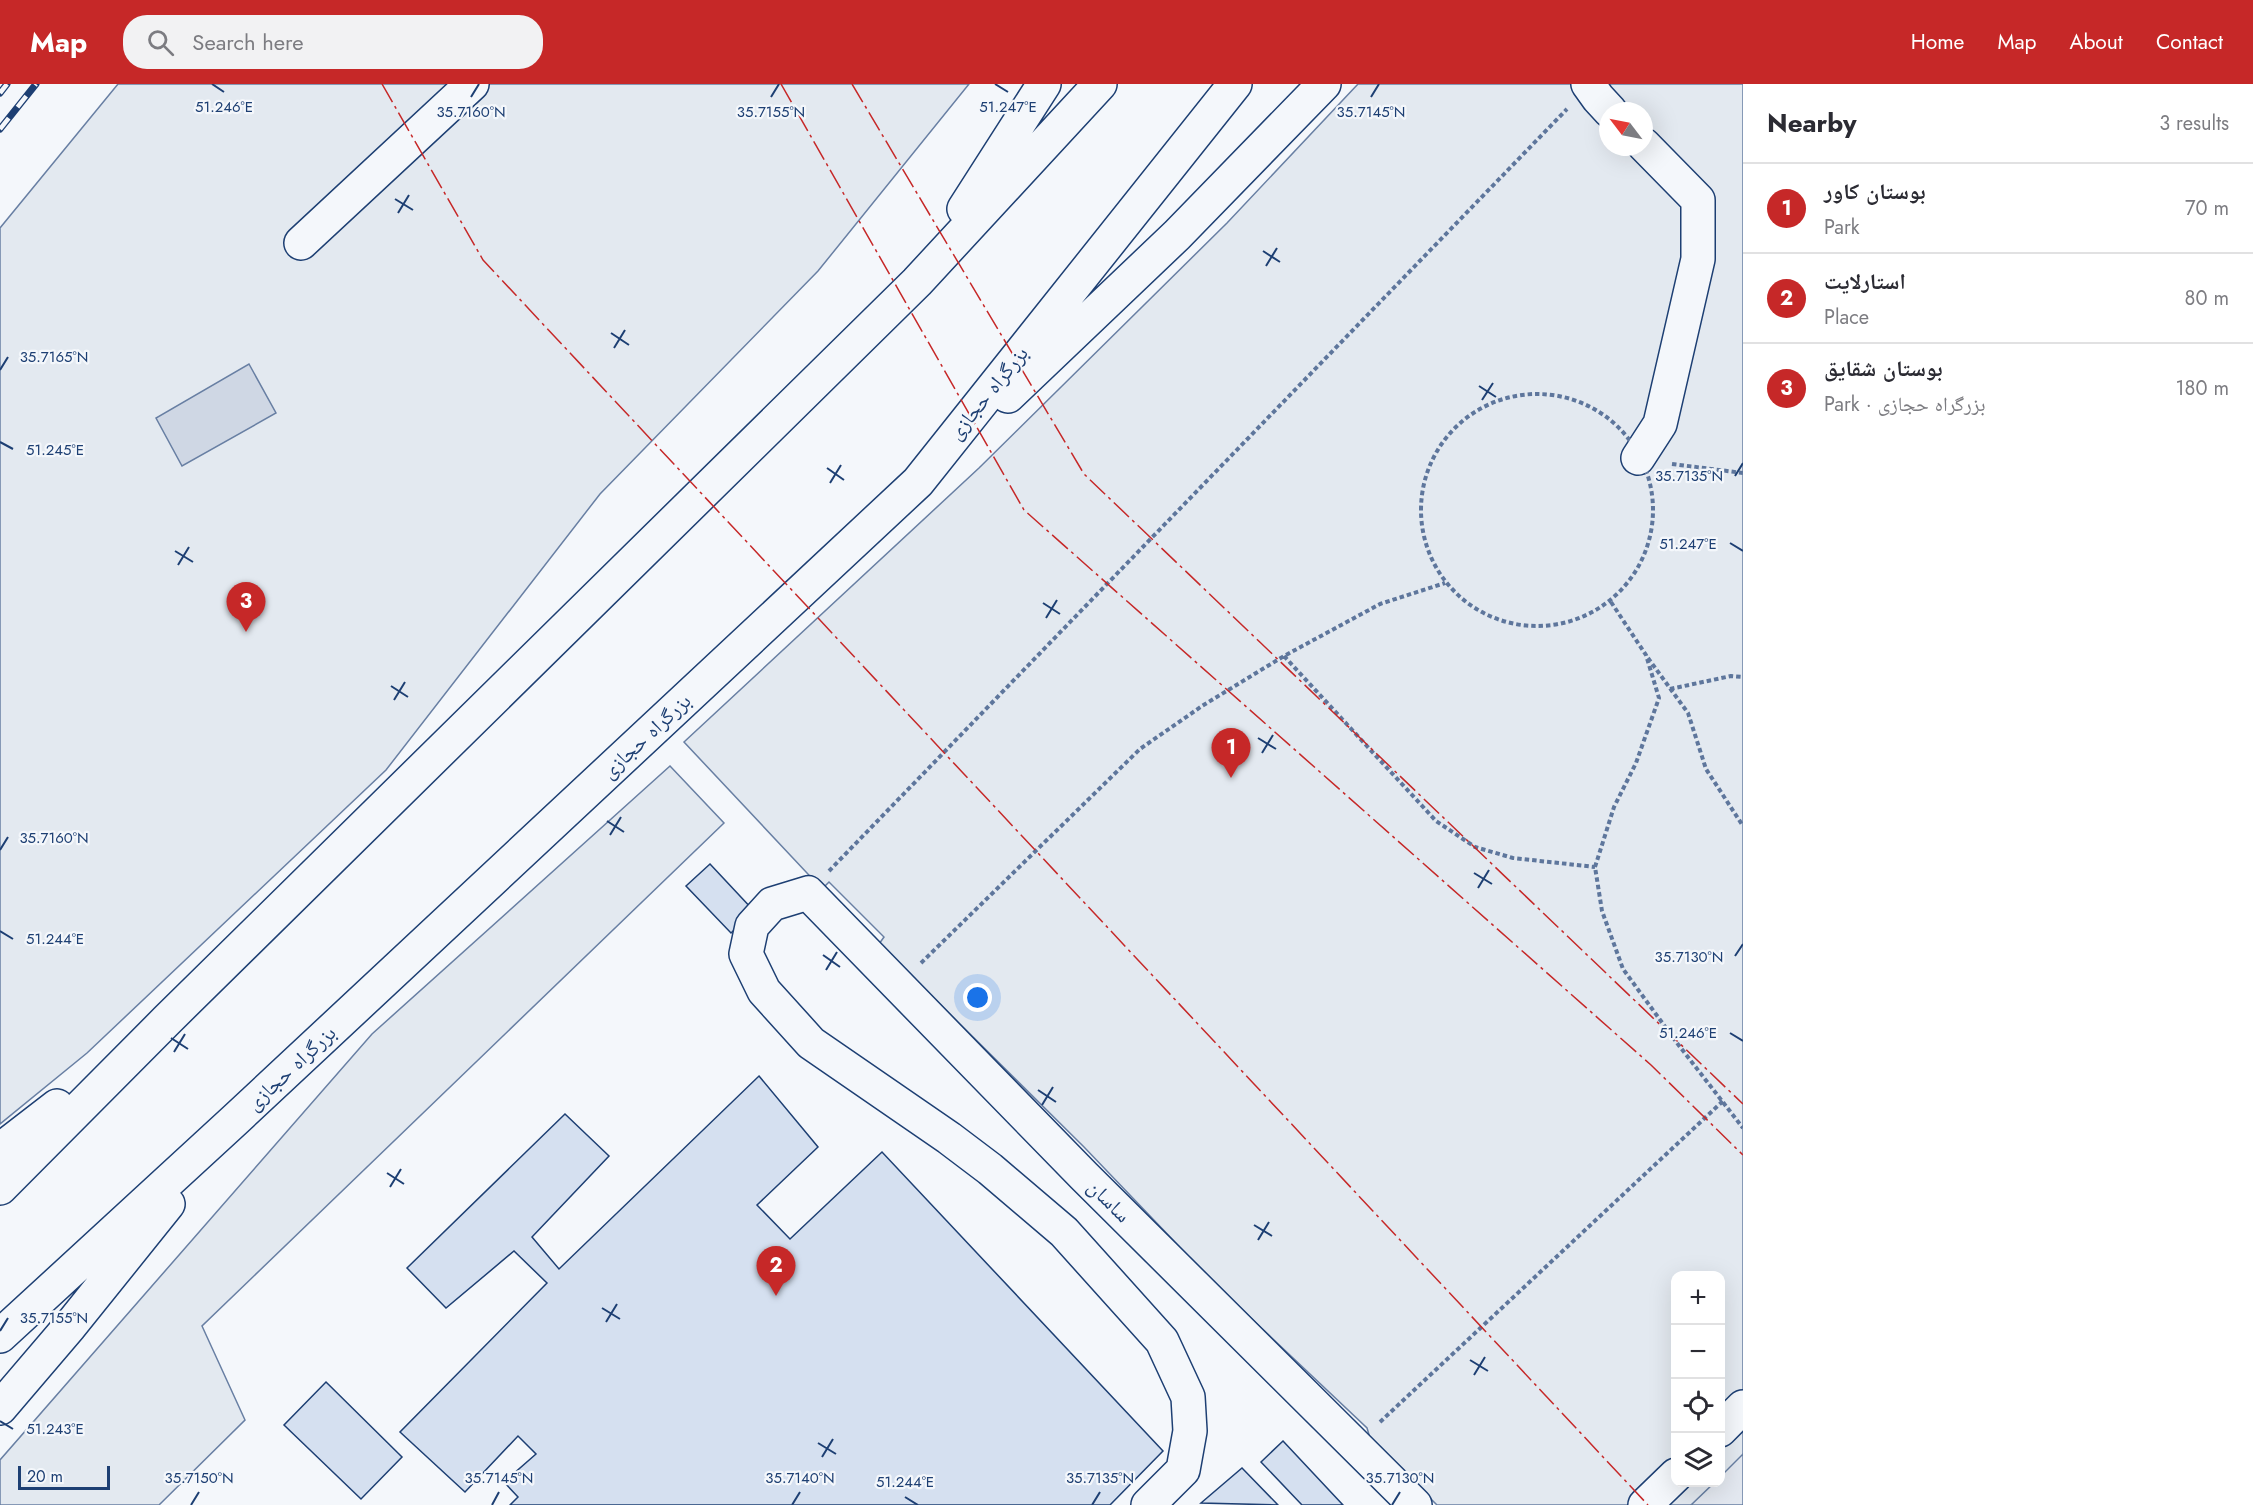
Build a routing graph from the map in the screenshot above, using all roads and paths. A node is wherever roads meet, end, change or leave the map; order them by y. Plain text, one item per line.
1 (472, 84) edge
2 (1044, 84) edge
3 (1100, 84) edge
4 (1235, 84) edge
5 (1324, 84) edge
6 (1589, 84) edge
7 (1602, 102) edge
8 (1653, 154) edge
9 (301, 243) dead end
10 (917, 282) junction
11 (1651, 460) junction
12 (1743, 473) edge
13 (918, 482) junction
14 (1445, 583) junction
15 (1611, 602) junction
16 (1284, 656) junction
17 (1646, 656) junction
18 (1743, 677) edge
19 (1670, 689) junction
20 (1743, 826) edge
21 (1595, 867) junction
22 (808, 893) junction
23 (898, 984) junction
24 (167, 1020) junction
25 (1723, 1101) junction
26 (236, 1119) junction
27 (1743, 1128) edge
28 (0, 1150) edge
29 (0, 1188) edge
30 (0, 1336) edge
31 (1743, 1407) edge
32 (0, 1408) edge
33 (1380, 1422) dead end
34 (1725, 1425) edge
35 (1671, 1479) edge
36 (1148, 1505) edge
37 (1415, 1505) edge
38 (1645, 1505) edge

1 - 9 main road
2 - 10 main road
3 - 10 main road
4 - 13 main road, بزرگراه حجازی
5 - 13 main road
6 - 7 main road
6 - 22 path
8 - 11 main road
10 - 24 main road
11 - 12 path
11 - 14 path
11 - 15 path
13 - 26 main road, بزرگراه حجازی
14 - 15 path
14 - 16 path
15 - 17 path
16 - 21 path
16 - 23 path
17 - 19 path
17 - 21 path
18 - 19 path
19 - 20 path
21 - 25 path
22 - 23 main road, ساسان
22 - 36 main road
23 - 37 main road, ساسان
24 - 28 main road
24 - 29 main road
25 - 27 path
25 - 33 path
26 - 30 main road, بزرگراه حجازی
26 - 32 main road
31 - 34 main road
35 - 38 main road

